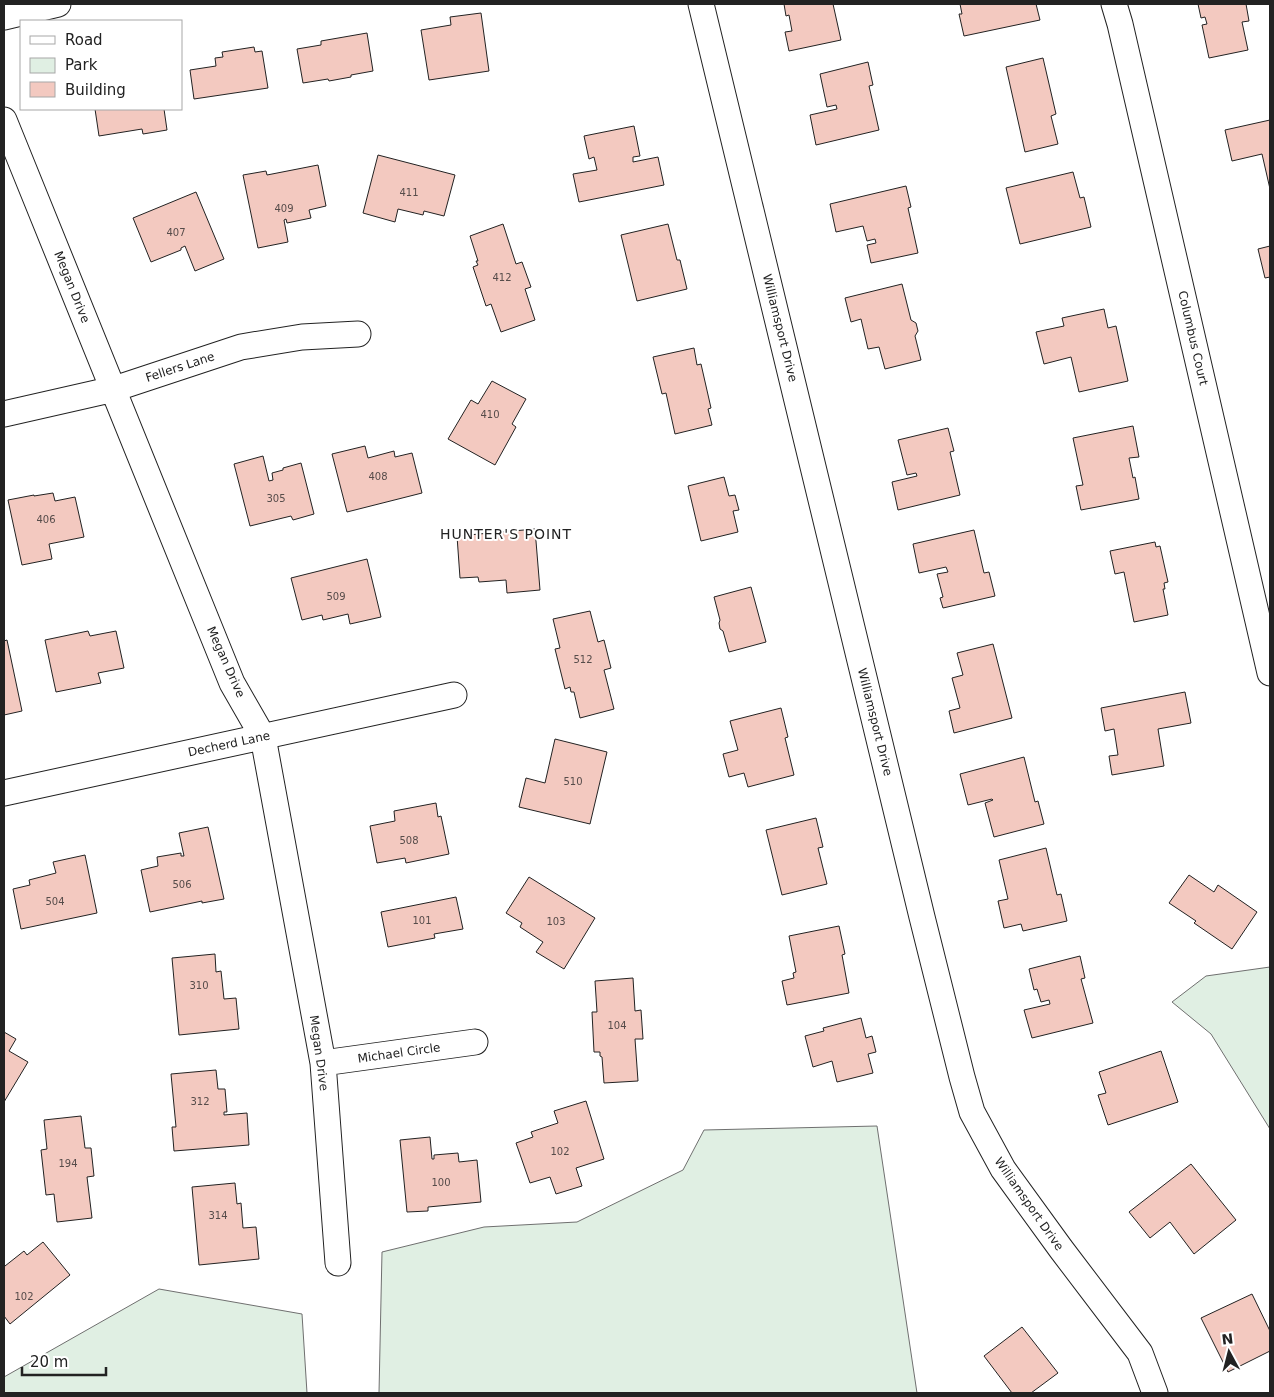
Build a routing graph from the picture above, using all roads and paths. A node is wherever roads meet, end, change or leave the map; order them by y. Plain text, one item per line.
1 (58, 4) edge
2 (701, 4) edge
3 (1114, 4) edge
4 (4, 17) edge
5 (4, 120) edge
6 (358, 334) dead end
7 (114, 389) junction
8 (4, 414) edge
9 (1270, 672) edge
10 (454, 695) dead end
11 (263, 737) junction
12 (4, 793) edge
13 (475, 1042) dead end
14 (323, 1063) junction
15 (338, 1263) dead end
16 (1155, 1393) edge

1 - 4 street
2 - 16 street, Williamsport Drive
3 - 9 street, Columbus Court
5 - 7 street, Megan Drive
6 - 7 street, Fellers Lane
7 - 8 street, Fellers Lane
7 - 11 street, Megan Drive
10 - 11 street, Decherd Lane
11 - 12 street, Decherd Lane
11 - 14 street, Megan Drive
13 - 14 street, Michael Circle
14 - 15 street, Megan Drive

